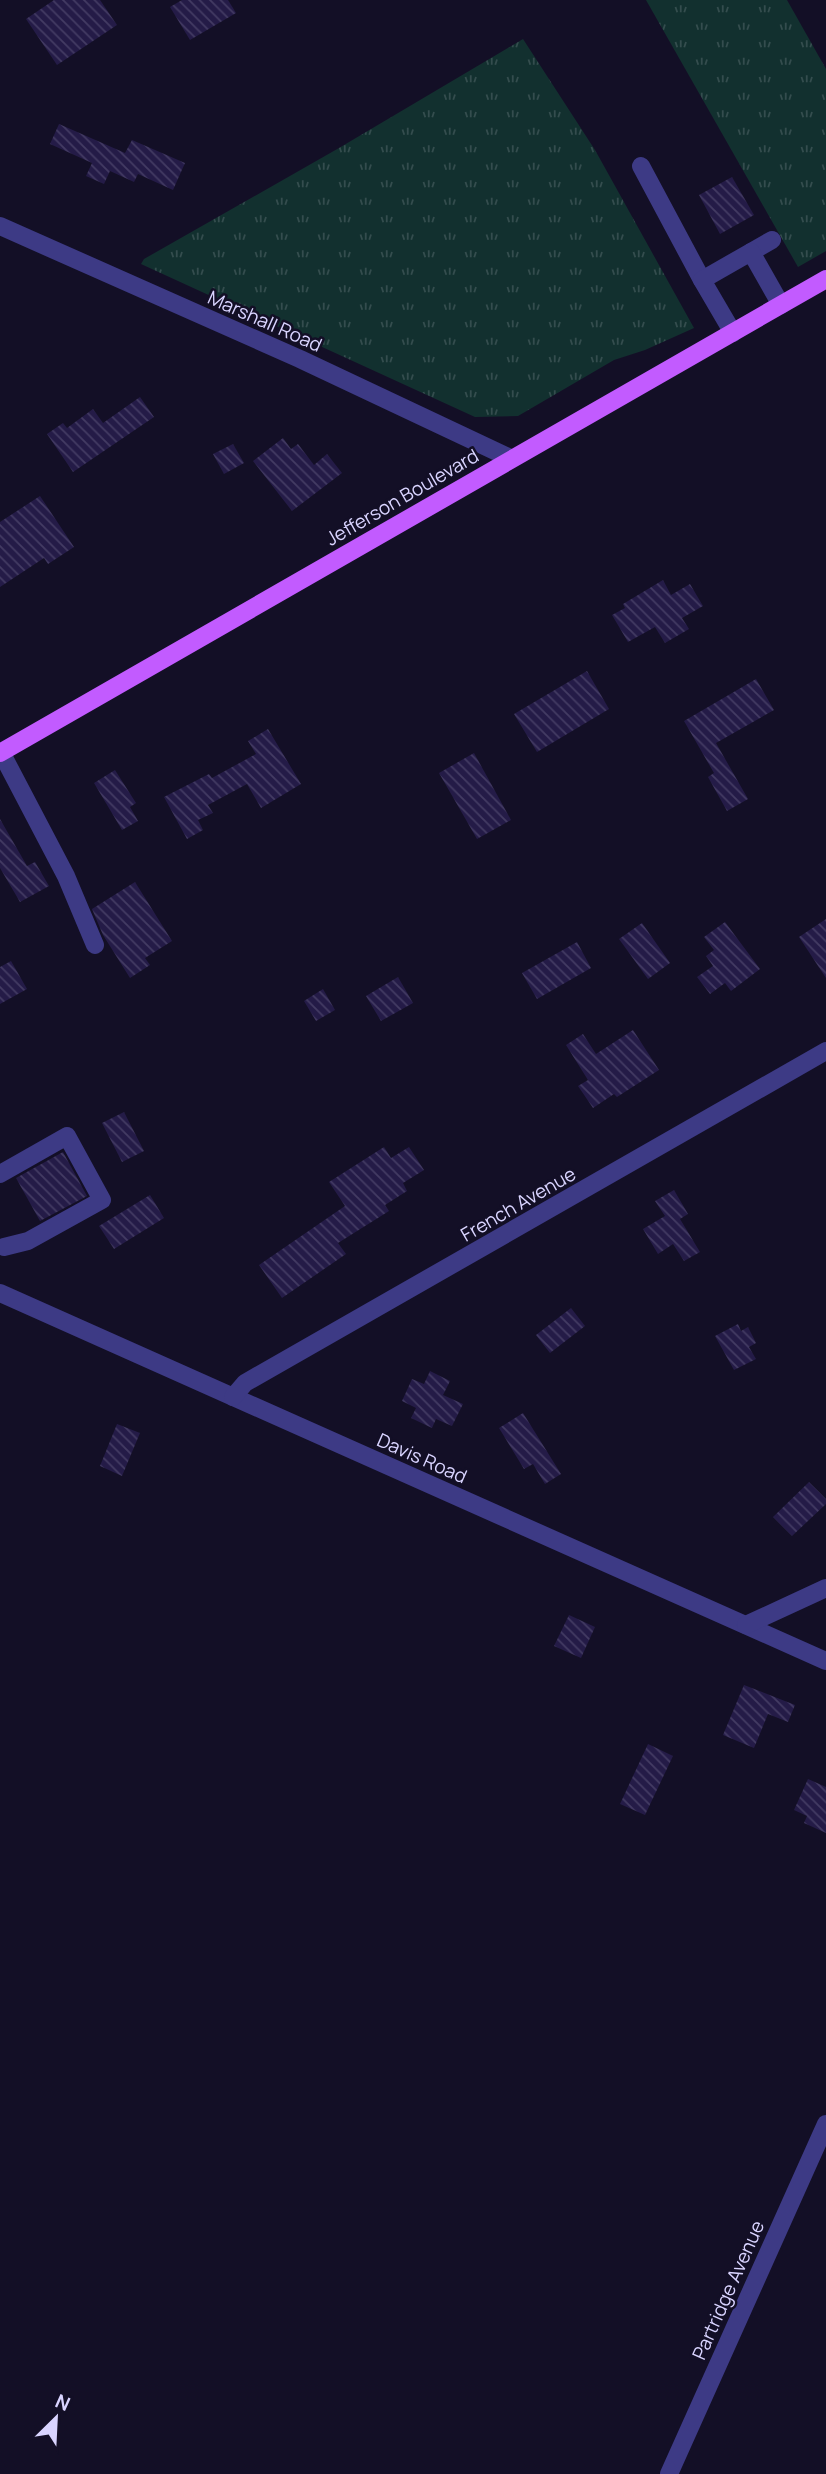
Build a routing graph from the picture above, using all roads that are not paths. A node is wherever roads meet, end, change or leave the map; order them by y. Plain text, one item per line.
1 (641, 166) dead end
2 (0, 226) edge
3 (772, 240) dead end
4 (751, 252) junction
5 (826, 279) edge
6 (702, 280) junction
7 (781, 305) junction
8 (733, 333) junction
9 (510, 458) junction
10 (0, 753) edge
11 (95, 945) dead end
12 (826, 1051) edge
13 (0, 1174) edge
14 (1, 1247) edge
15 (0, 1293) edge
16 (233, 1397) junction
17 (826, 1588) edge
18 (746, 1625) junction
19 (826, 1661) edge
20 (826, 2124) edge
21 (669, 2474) edge

1 - 6 street
2 - 9 street, Marshall Road
3 - 4 street
4 - 6 street
4 - 7 street
5 - 7 main road, Jefferson Boulevard
6 - 8 street
7 - 8 main road, Jefferson Boulevard
8 - 9 main road, Jefferson Boulevard
9 - 10 main road, Jefferson Boulevard
10 - 11 street
12 - 16 street, French Avenue
13 - 14 street
15 - 16 street, Davis Road
16 - 18 street, Davis Road
17 - 18 street
18 - 19 street, Davis Road
20 - 21 street, Partridge Avenue

